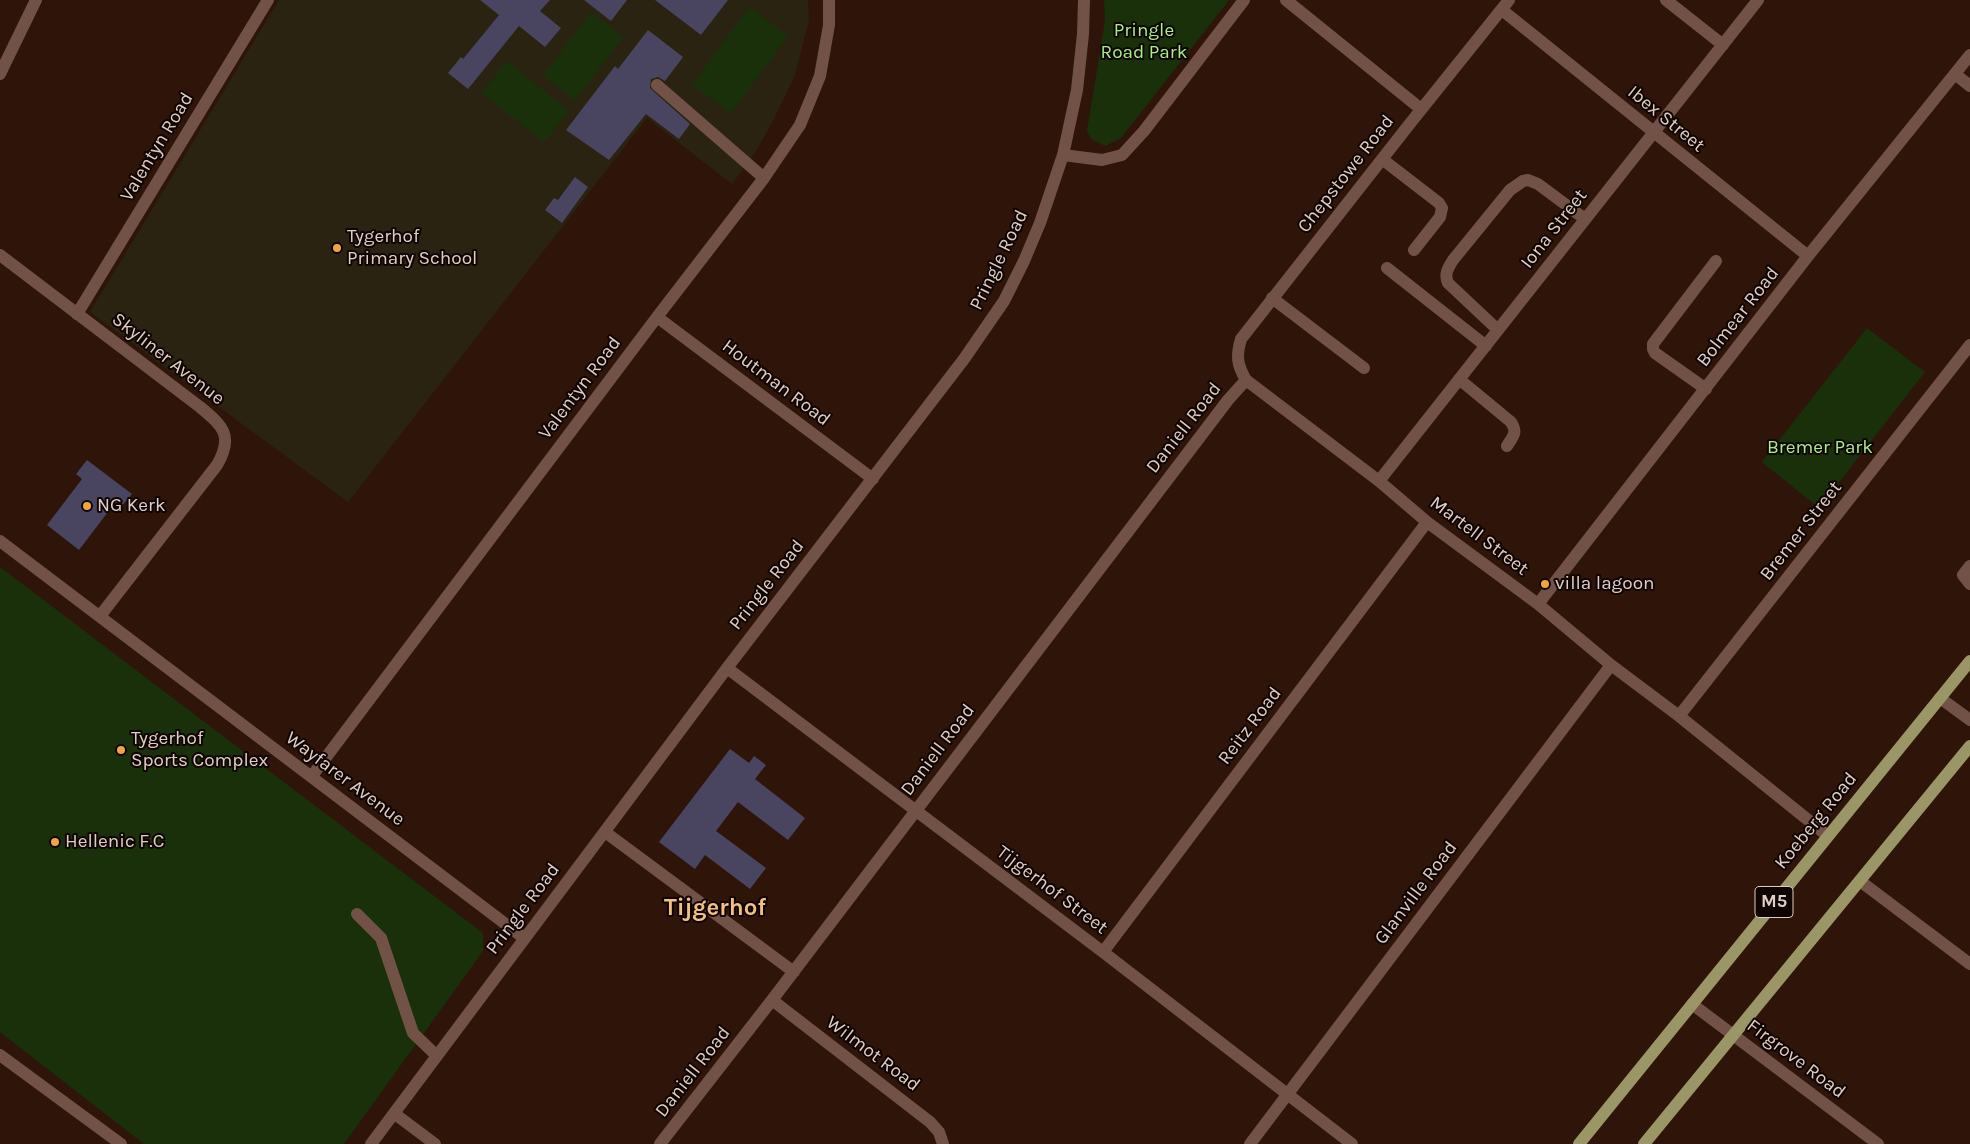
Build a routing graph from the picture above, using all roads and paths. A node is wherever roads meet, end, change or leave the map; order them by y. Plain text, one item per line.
1 (36, 0) edge
2 (268, 0) edge
3 (829, 0) edge
4 (1084, 0) edge
5 (1244, 0) edge
6 (1286, 0) edge
7 (1666, 0) edge
8 (1754, 2) edge
9 (1506, 5) edge
10 (1723, 45) junction
11 (1970, 55) edge
12 (0, 74) edge
13 (1955, 74) junction
14 (658, 85) dead end
15 (1970, 86) edge
16 (1421, 109) junction
17 (1653, 132) junction
18 (1063, 155) junction
19 (1382, 159) junction
20 (764, 178) junction
21 (1585, 219) junction
22 (1414, 250) dead end
23 (0, 255) edge
24 (1808, 256) junction
25 (1716, 260) dead end
26 (1387, 268) dead end
27 (1272, 298) junction
28 (77, 314) junction
29 (657, 317) junction
30 (1498, 330) junction
31 (1970, 345) edge
32 (1486, 346) junction
33 (1364, 368) dead end
34 (1459, 379) junction
35 (1246, 380) junction
36 (1706, 389) junction
37 (1507, 446) dead end
38 (873, 480) junction
39 (1379, 481) junction
40 (1427, 522) junction
41 (0, 541) edge
42 (1970, 566) edge
43 (1970, 584) edge
44 (1538, 604) junction
45 (100, 616) junction
46 (1970, 661) edge
47 (1611, 665) junction
48 (727, 668) junction
49 (1940, 698) junction
50 (1679, 716) junction
51 (1970, 720) edge
52 (1970, 746) edge
53 (312, 776) junction
54 (916, 810) junction
55 (605, 832) junction
56 (1828, 836) junction
57 (1860, 881) junction
58 (357, 914) dead end
59 (524, 938) junction
60 (1103, 952) junction
61 (1970, 964) edge
62 (794, 972) junction
63 (772, 1000) junction
64 (1692, 1004) junction
65 (1733, 1035) junction
66 (0, 1055) edge
67 (437, 1056) junction
68 (1288, 1094) junction
69 (395, 1114) junction
70 (121, 1144) edge
71 (371, 1144) edge
72 (435, 1144) edge
73 (660, 1144) edge
74 (944, 1144) edge
75 (1250, 1144) edge
76 (1352, 1144) edge
77 (1579, 1144) edge
78 (1644, 1144) edge
79 (1878, 1144) edge

1 - 12 street
2 - 28 street, Valentyn Road
3 - 20 street, Valentyn Road
4 - 18 street, Pringle Road
5 - 18 street
6 - 16 street
7 - 10 street
8 - 10 street, Iona Street
9 - 16 street, Chepstowe Road
9 - 17 street, Ibex Street
10 - 17 street, Iona Street
11 - 13 street, Bolmear Road
13 - 15 street
13 - 24 street, Bolmear Road
14 - 20 street
16 - 19 street, Chepstowe Road
17 - 21 street, Iona Street
17 - 24 street, Ibex Street
18 - 38 street, Pringle Road
19 - 22 street
19 - 27 street, Chepstowe Road
20 - 29 street, Valentyn Road
21 - 30 street, Iona Street
21 - 30 street
23 - 28 street, Skyliner Avenue
24 - 36 street, Bolmear Road
25 - 36 street
26 - 32 street
27 - 33 street
27 - 35 street, Chepstowe Road
28 - 45 street, Skyliner Avenue
29 - 38 street, Houtman Road
29 - 53 street, Valentyn Road
30 - 32 street, Iona Street
31 - 50 street, Bremer Street
32 - 34 street, Iona Street
34 - 37 street
34 - 39 street, Iona Street
35 - 39 street, Martell Street
35 - 54 street, Daniell Road
36 - 44 street, Bolmear Road
38 - 48 street, Pringle Road
39 - 40 street, Martell Street
40 - 44 street, Martell Street
40 - 60 street, Reitz Road
41 - 45 street, Wayfarer Avenue
42 - 43 street
44 - 47 street, Martell Street
45 - 53 street, Wayfarer Avenue
46 - 49 main road, Koeberg Road / M5
47 - 50 street, Martell Street
47 - 68 street, Glanville Road
48 - 54 street, Tijgerhof Street
48 - 55 street, Pringle Road
49 - 51 street
49 - 56 main road, Koeberg Road / M5
50 - 56 street, Martell Street
52 - 57 main road
53 - 59 street, Wayfarer Avenue
54 - 60 street, Tijgerhof Street
54 - 62 street, Daniell Road
55 - 59 street, Pringle Road
55 - 62 street
56 - 64 main road, Koeberg Road / M5
57 - 61 street
57 - 65 main road
58 - 67 street
59 - 67 street, Pringle Road
60 - 68 street, Tijgerhof Street
62 - 63 street, Daniell Road
63 - 73 street, Daniell Road
63 - 74 street, Wilmot Road
64 - 65 street, Firgrove Road
64 - 77 main road, Koeberg Road / M5
65 - 78 main road
65 - 79 street, Firgrove Road
66 - 70 street
67 - 69 street, Pringle Road
68 - 75 street, Glanville Road
68 - 76 street, Tijgerhof Street
69 - 71 street, Pringle Road
69 - 72 street

